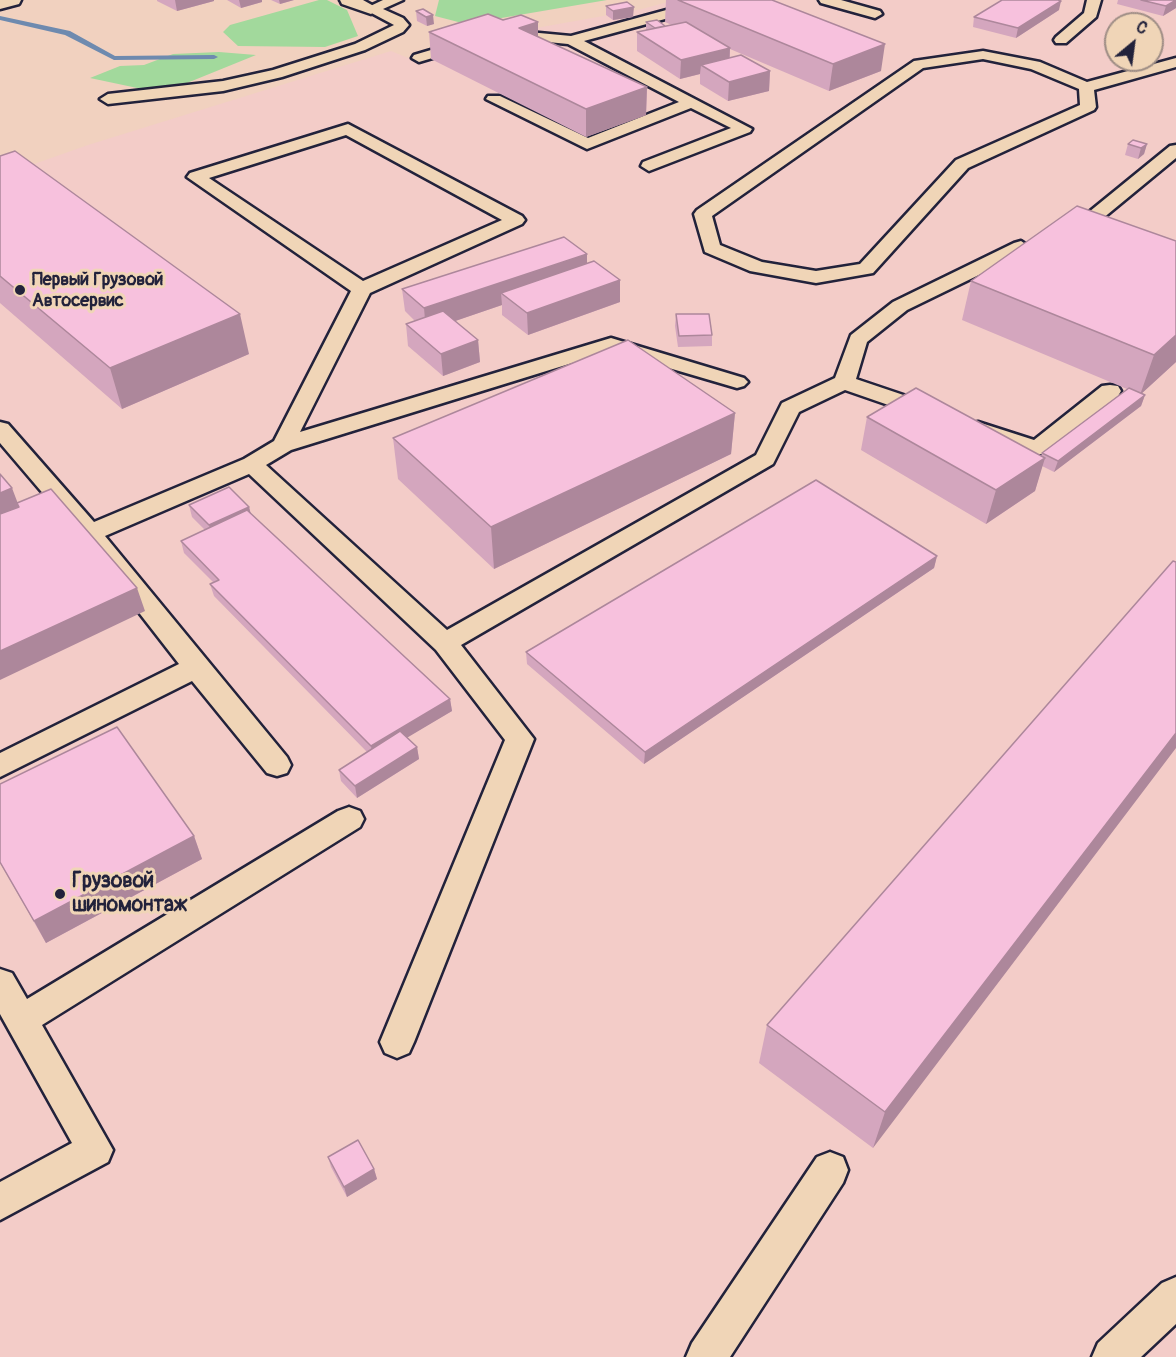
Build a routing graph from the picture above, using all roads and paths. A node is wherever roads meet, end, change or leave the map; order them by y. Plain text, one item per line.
1 (13, 0) edge
2 (348, 0) edge
3 (396, 0) edge
4 (719, 0) edge
5 (826, 0) edge
6 (1094, 0) edge
7 (0, 4) edge
8 (371, 9) junction
9 (875, 14) dead end
10 (571, 40) junction
11 (1061, 40) dead end
12 (419, 58) dead end
13 (1176, 62) edge
14 (1086, 87) junction
15 (108, 99) dead end
16 (494, 99) dead end
17 (693, 102) junction
18 (1176, 150) edge
19 (649, 166) dead end
20 (1101, 236) edge
21 (1022, 247) edge
22 (362, 289) junction
23 (737, 382) dead end
24 (844, 382) junction
25 (1110, 392) dead end
26 (2, 436) edge
27 (283, 445) junction
28 (252, 464) junction
29 (90, 533) junction
30 (445, 643) junction
31 (196, 667) junction
32 (277, 765) dead end
33 (0, 766) edge
34 (349, 819) dead end
35 (0, 983) edge
36 (22, 1020) junction
37 (397, 1042) dead end
38 (830, 1170) dead end
39 (0, 1202) edge
40 (1176, 1297) edge
41 (706, 1357) edge
42 (1112, 1357) edge

1 - 7 street
2 - 8 street
3 - 8 lane
4 - 10 lane
5 - 9 lane
6 - 11 lane
8 - 15 lane
10 - 12 lane
10 - 17 lane
13 - 14 lane
14 - 14 lane
16 - 17 lane
17 - 19 lane
18 - 20 lane
21 - 24 lane
22 - 22 lane
22 - 27 lane
23 - 27 lane
24 - 25 lane
24 - 30 lane
26 - 29 lane
27 - 28 lane
28 - 29 lane
28 - 30 lane
29 - 31 lane
30 - 37 lane
31 - 32 lane
31 - 33 lane
34 - 36 lane
35 - 36 lane
36 - 39 lane
38 - 41 lane
40 - 42 lane

